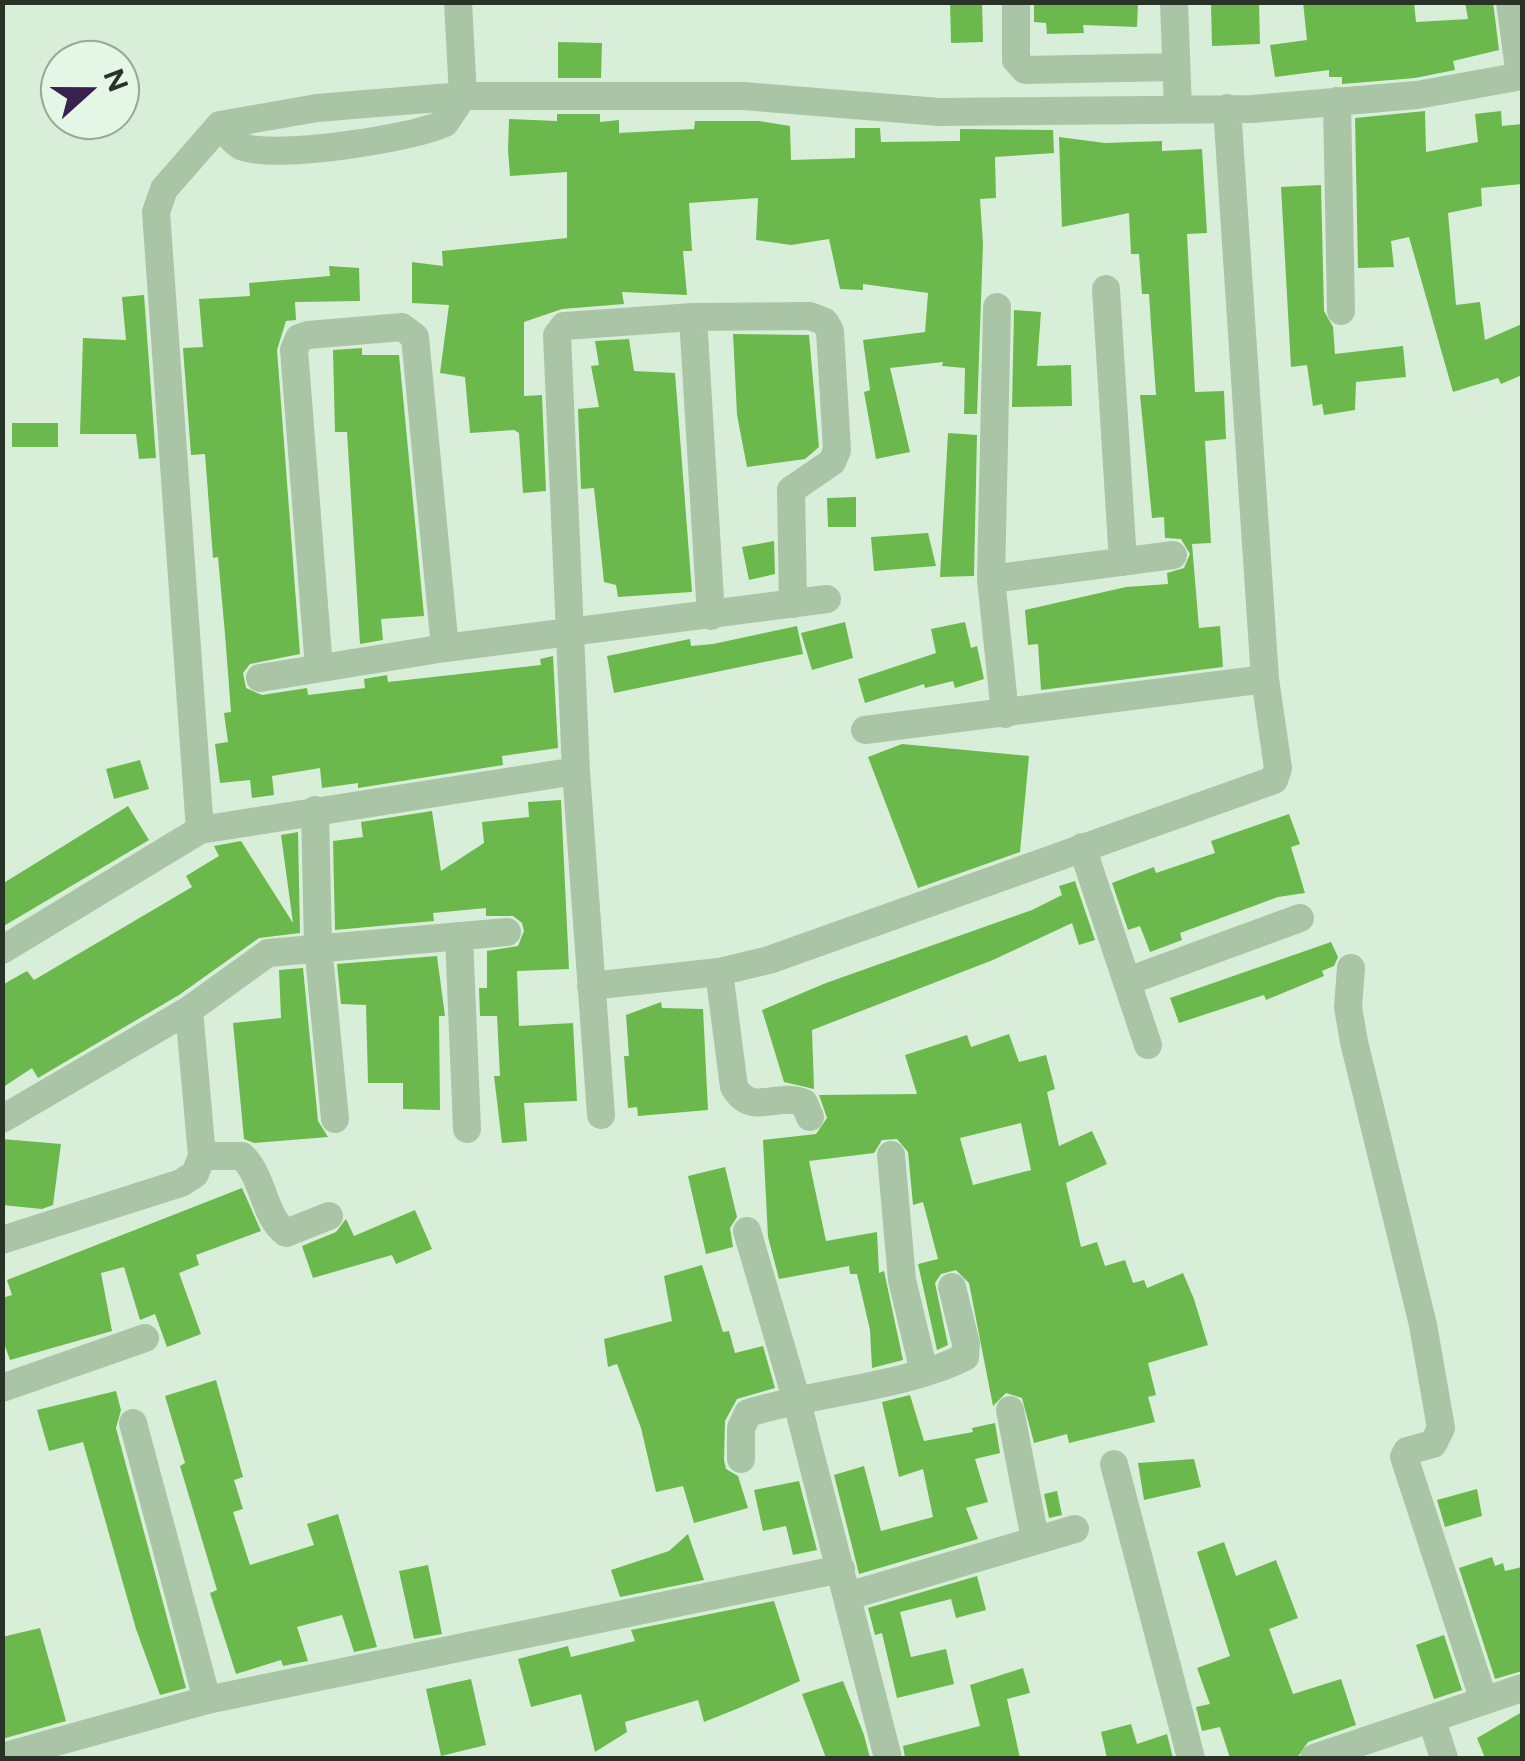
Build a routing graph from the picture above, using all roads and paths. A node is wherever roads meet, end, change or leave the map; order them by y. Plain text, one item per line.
1 (458, 2) edge
2 (1016, 2) edge
3 (1174, 2) edge
4 (1510, 2) edge
5 (1175, 67) junction
6 (1522, 76) edge
7 (463, 96) junction
8 (1337, 101) junction
9 (1227, 108) junction
10 (1178, 109) junction
11 (220, 126) junction
12 (1106, 289) dead end
13 (997, 308) dead end
14 (1341, 310) dead end
15 (693, 317) junction
16 (1173, 554) dead end
17 (1123, 562) junction
18 (991, 579) junction
19 (828, 599) dead end
20 (793, 604) junction
21 (711, 616) junction
22 (572, 633) junction
23 (446, 648) junction
24 (319, 668) junction
25 (260, 678) dead end
26 (1266, 679) junction
27 (1005, 714) junction
28 (865, 730) dead end
29 (576, 771) junction
30 (315, 810) junction
31 (200, 830) junction
32 (1082, 846) junction
33 (1300, 918) dead end
34 (506, 932) dead end
35 (459, 936) junction
36 (318, 946) junction
37 (2, 950) edge
38 (1351, 968) dead end
39 (719, 972) junction
40 (1128, 981) junction
41 (591, 986) junction
42 (189, 1010) junction
43 (1148, 1045) dead end
44 (601, 1115) dead end
45 (810, 1118) dead end
46 (335, 1119) dead end
47 (2, 1120) edge
48 (468, 1129) dead end
49 (202, 1156) junction
50 (891, 1156) dead end
51 (328, 1216) dead end
52 (747, 1231) dead end
53 (2, 1240) edge
54 (952, 1287) dead end
55 (144, 1338) dead end
56 (924, 1372) junction
57 (2, 1388) edge
58 (796, 1398) junction
59 (1010, 1410) dead end
60 (133, 1423) dead end
61 (742, 1458) dead end
62 (1114, 1464) dead end
63 (1075, 1529) dead end
64 (1034, 1538) junction
65 (844, 1582) junction
66 (1522, 1688) edge
67 (207, 1700) junction
68 (1484, 1701) junction
69 (1432, 1720) junction
70 (2, 1757) edge
71 (888, 1758) edge
72 (1191, 1758) edge
73 (1314, 1758) edge
74 (1444, 1758) edge

1 - 7 street
2 - 5 street
3 - 5 street
4 - 6 street
5 - 10 street
6 - 8 street
7 - 10 street
7 - 11 street
7 - 11 street
8 - 9 street
8 - 14 street
9 - 10 street
9 - 26 street
11 - 31 street
12 - 17 street
13 - 18 street
15 - 20 street
15 - 21 street
15 - 22 street
16 - 17 street
17 - 18 street
18 - 27 street
19 - 20 street
20 - 21 street
21 - 22 street
22 - 23 street
22 - 29 street
23 - 24 street
23 - 24 street
24 - 25 street
26 - 27 street
26 - 32 street
27 - 28 street
29 - 30 street
29 - 41 street
30 - 31 street
30 - 36 street
31 - 37 street
32 - 39 street
32 - 40 street
33 - 40 street
34 - 35 street
35 - 36 street
35 - 48 street
36 - 42 street
36 - 46 street
38 - 68 street
39 - 41 street
39 - 45 street
40 - 43 street
41 - 44 street
42 - 47 street
42 - 49 street
49 - 51 street
49 - 53 street
50 - 56 street
52 - 58 street
54 - 56 street
55 - 57 street
56 - 58 street
58 - 61 street
58 - 65 street
59 - 64 street
60 - 67 street
62 - 72 street
63 - 64 street
64 - 65 street
65 - 67 street
65 - 71 street
66 - 68 street
67 - 70 street
68 - 69 street
69 - 73 street
69 - 74 street

